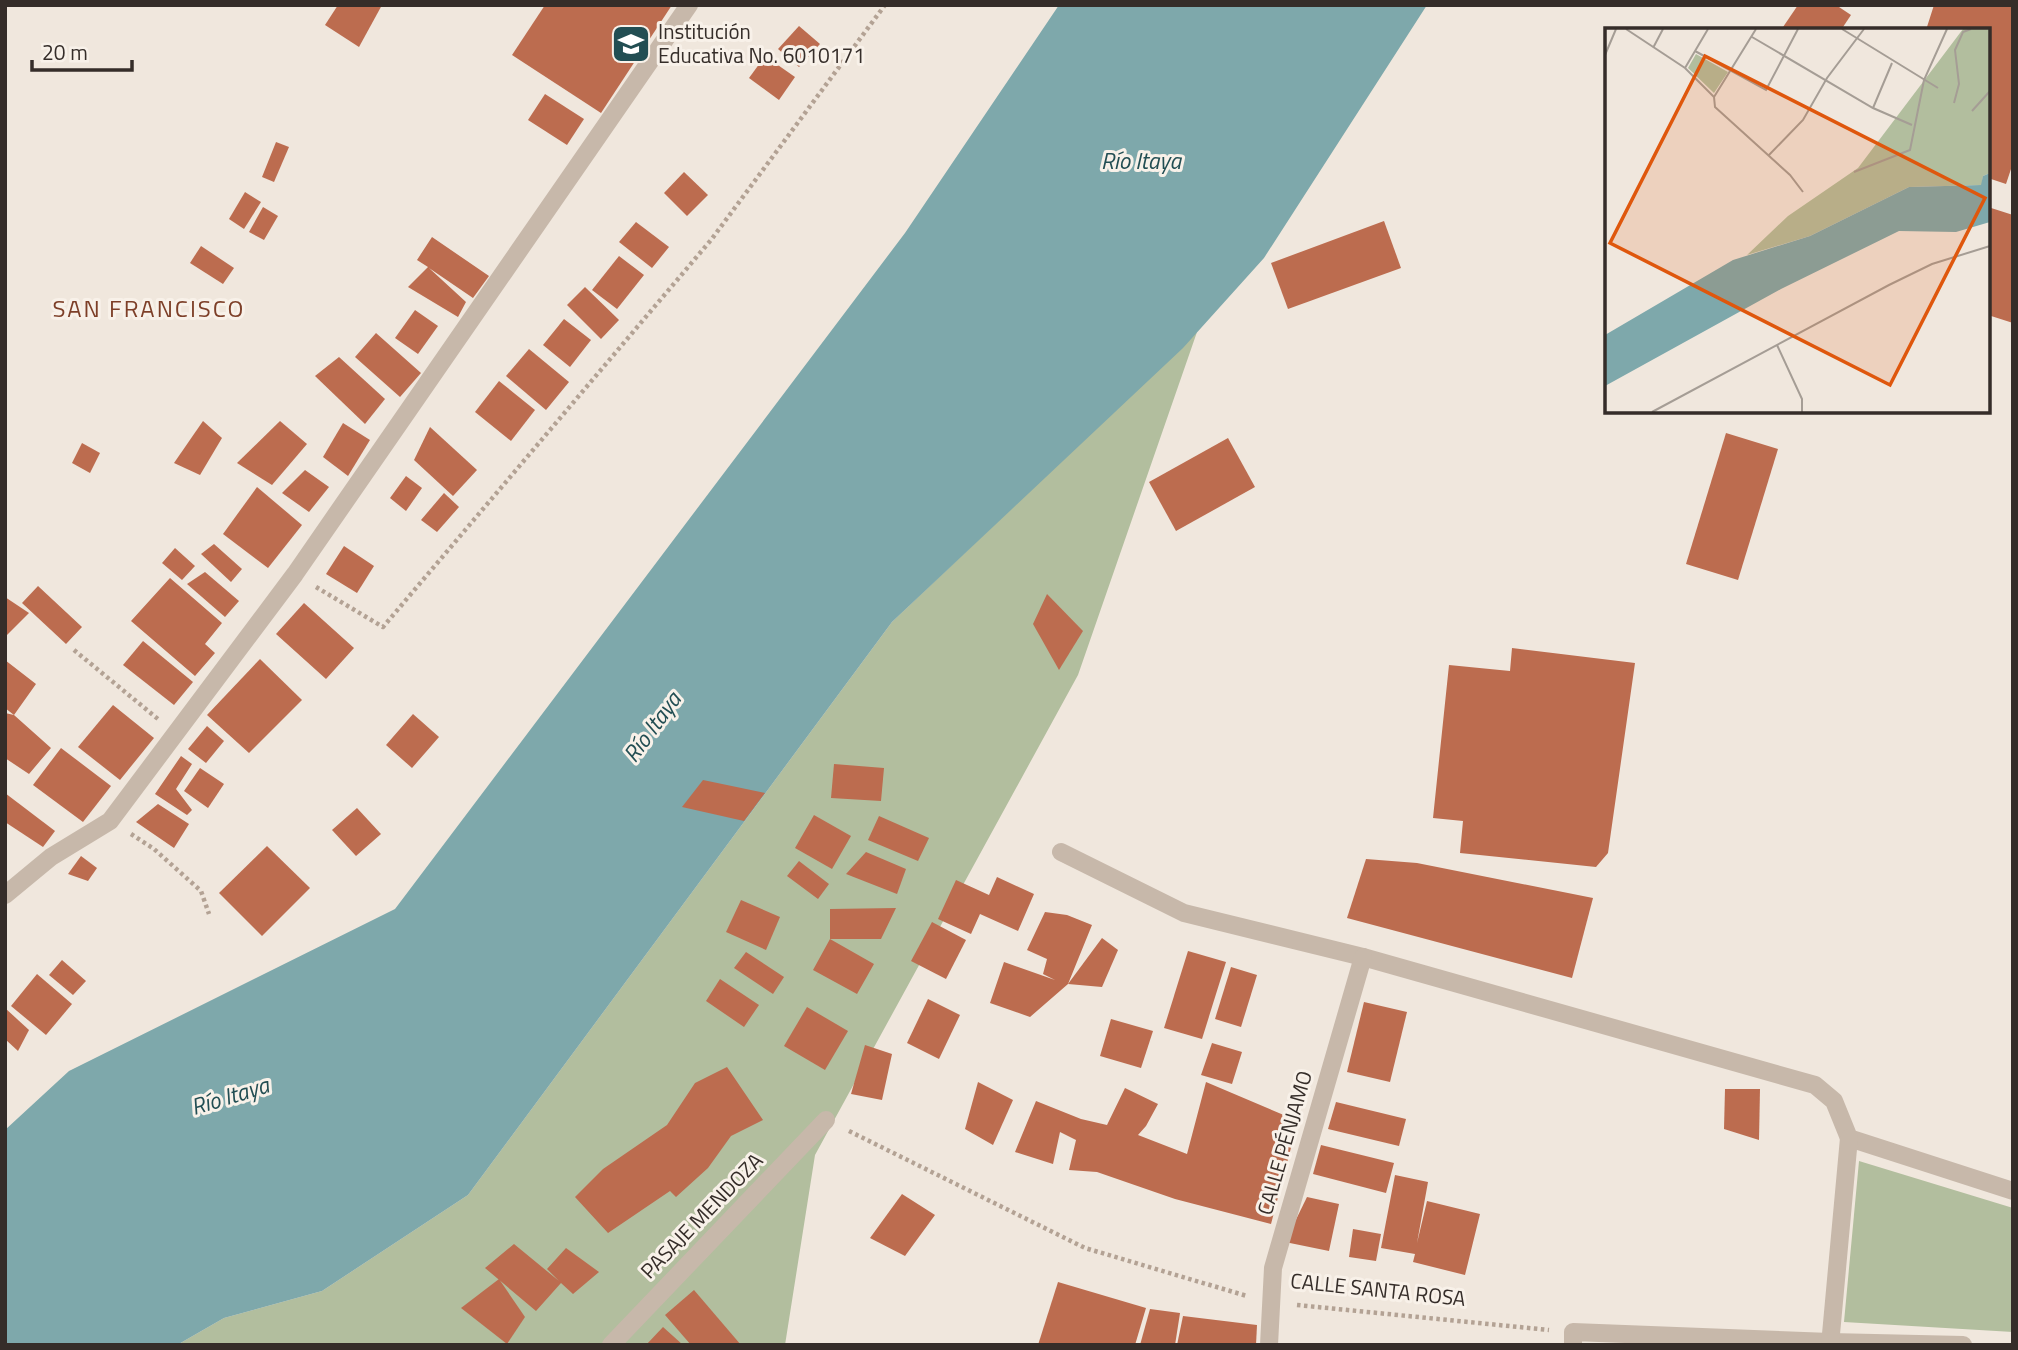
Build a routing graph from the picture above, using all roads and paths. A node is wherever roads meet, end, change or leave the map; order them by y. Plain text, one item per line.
1 (689, 5) edge
2 (885, 5) edge
3 (295, 574) junction
4 (74, 650) dead end
5 (175, 733) junction
6 (110, 821) junction
7 (1061, 852) dead end
8 (5, 895) edge
9 (209, 914) dead end
10 (1363, 957) junction
11 (827, 1119) joint
12 (1849, 1138) junction
13 (2013, 1191) edge
14 (1271, 1303) junction
15 (1573, 1338) edge
16 (1830, 1344) edge
17 (611, 1345) edge
18 (1269, 1345) edge
19 (1963, 1345) edge

1 - 3 street
2 - 3 path
3 - 5 street
4 - 5 path
5 - 6 street
6 - 8 street
6 - 9 path
7 - 10 street
10 - 12 street
10 - 14 street, CALLE PÉNJAMO
11 - 14 path, CALLE SANTA ROSA
11 - 17 street, PASAJE MENDOZA
12 - 13 street
12 - 16 street
14 - 15 path, CALLE SANTA ROSA
14 - 18 street, CALLE PÉNJAMO
15 - 16 street
16 - 19 street

